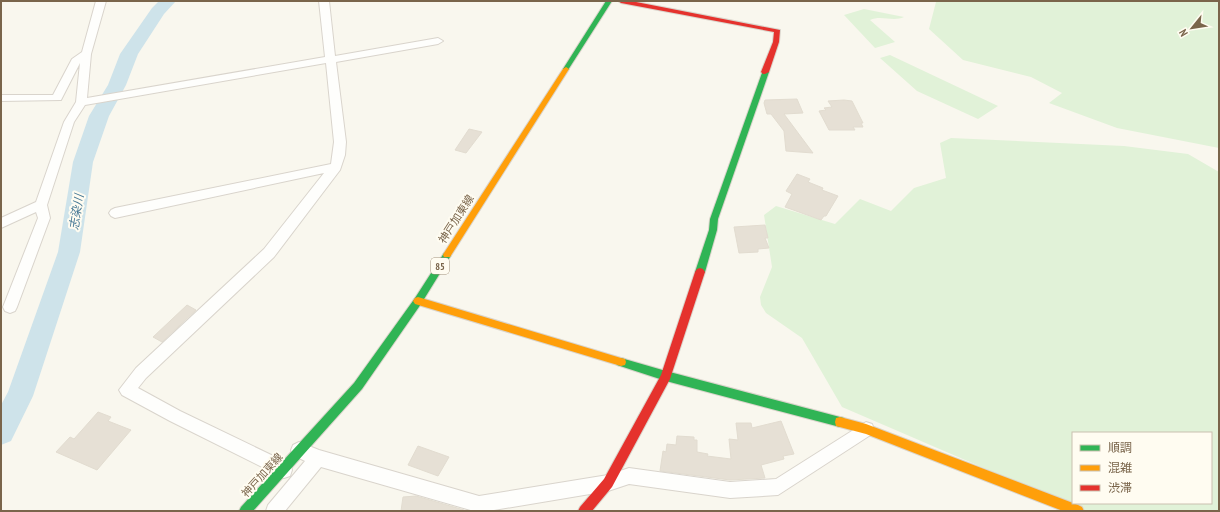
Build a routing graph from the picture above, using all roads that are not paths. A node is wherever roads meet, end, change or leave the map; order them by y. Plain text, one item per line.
1 (100, 1) edge
2 (324, 1) edge
3 (609, 1) edge
4 (621, 1) edge
5 (438, 41) dead end
6 (86, 54) junction
7 (330, 60) junction
8 (1, 98) edge
9 (81, 102) junction
10 (336, 168) junction
11 (41, 205) junction
12 (115, 213) dead end
13 (1, 223) edge
14 (418, 301) junction
15 (10, 308) dead end
16 (666, 376) junction
17 (866, 429) junction
18 (299, 450) junction
19 (318, 458) junction
20 (284, 470) junction
21 (608, 483) junction
22 (245, 511) edge
23 (274, 511) edge
24 (584, 511) edge
25 (1078, 511) edge

1 - 6 street
2 - 7 street
3 - 14 street, 神戸加東線 / 85
4 - 16 street
5 - 7 street
6 - 8 street
6 - 9 street
7 - 9 street
7 - 10 street
9 - 11 street
10 - 12 street
10 - 20 street
11 - 13 street
11 - 15 street
14 - 16 street
14 - 18 street, 神戸加東線 / 85
16 - 17 street
16 - 21 street
17 - 21 street
17 - 25 street
18 - 19 street
18 - 20 street, 神戸加東線 / 85
19 - 21 street
19 - 23 street
20 - 22 street, 神戸加東線 / 85
21 - 24 street

